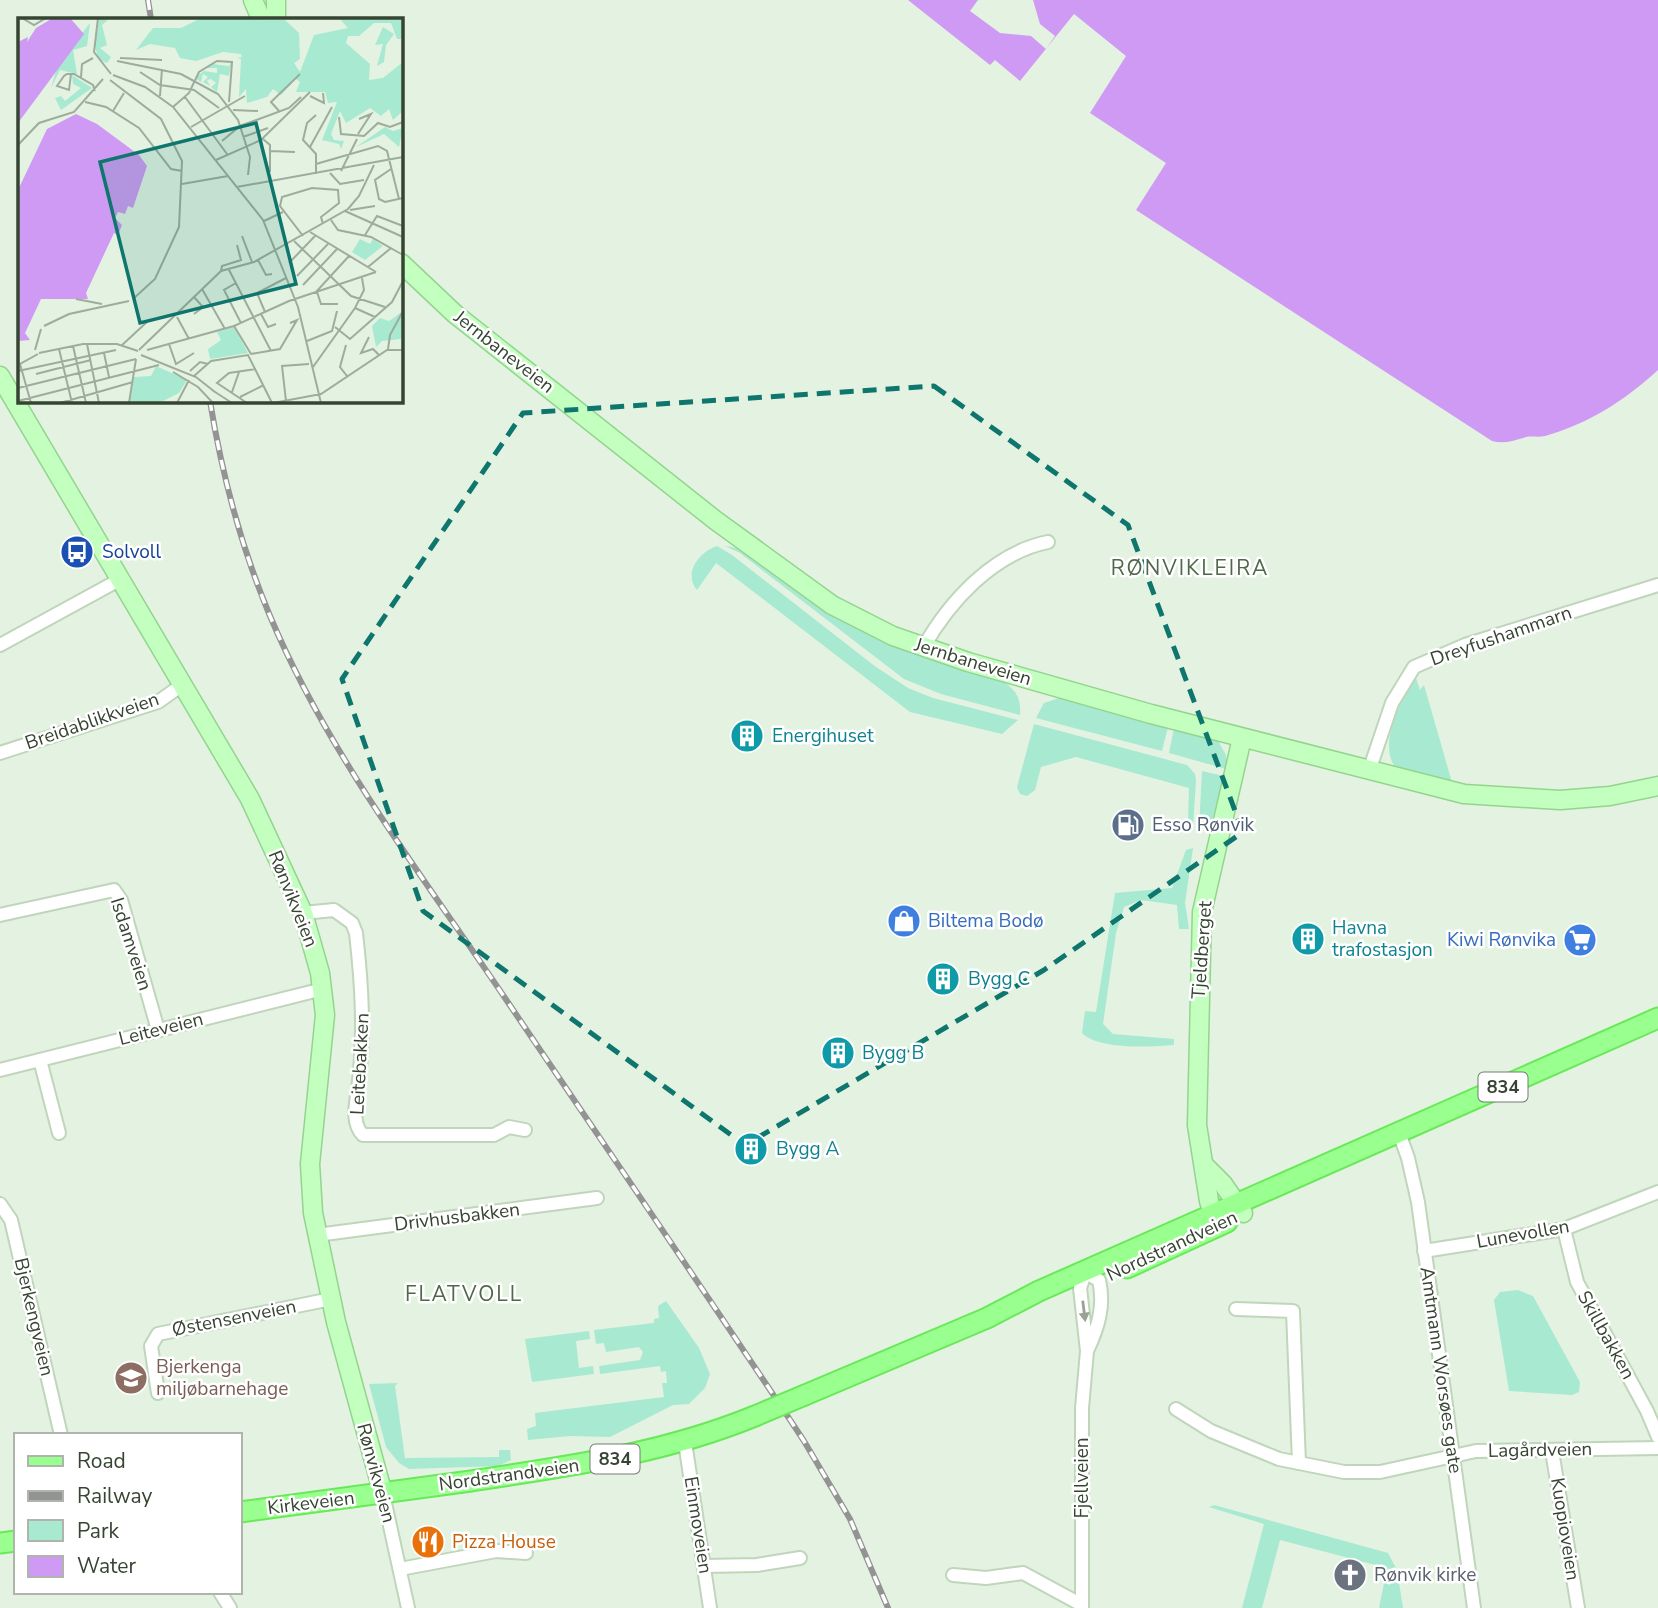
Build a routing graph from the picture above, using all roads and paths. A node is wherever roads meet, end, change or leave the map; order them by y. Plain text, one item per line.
1 (253, 0) edge
2 (276, 0) edge
3 (261, 18) edge
4 (276, 18) edge
5 (402, 264) edge
6 (0, 376) edge
7 (16, 395) edge
8 (20, 402) edge
9 (1048, 541) dead end
10 (119, 580) junction
11 (1658, 585) edge
12 (0, 645) edge
13 (923, 648) junction
14 (182, 685) junction
15 (1242, 738) junction
16 (0, 753) edge
17 (1369, 771) junction
18 (1658, 786) edge
19 (303, 913) junction
20 (0, 915) edge
21 (323, 989) junction
22 (1658, 1018) edge
23 (158, 1030) junction
24 (40, 1060) junction
25 (0, 1070) edge
26 (525, 1130) dead end
27 (59, 1133) dead end
28 (1399, 1133) junction
29 (1205, 1166) junction
30 (1658, 1192) edge
31 (597, 1198) dead end
32 (0, 1204) edge
33 (1240, 1208) junction
34 (1215, 1221) junction
35 (1564, 1229) junction
36 (317, 1235) junction
37 (1424, 1251) junction
38 (1088, 1280) junction
39 (331, 1299) junction
40 (1236, 1309) dead end
41 (1087, 1351) junction
42 (158, 1393) dead end
43 (1175, 1409) dead end
44 (61, 1433) edge
45 (1658, 1437) edge
46 (685, 1442) junction
47 (1658, 1448) edge
48 (1552, 1451) junction
49 (1453, 1454) junction
50 (1299, 1463) junction
51 (383, 1494) junction
52 (242, 1512) edge
53 (527, 1553) dead end
54 (800, 1558) dead end
55 (704, 1566) junction
56 (400, 1569) junction
57 (953, 1575) dead end
58 (1082, 1607) edge
59 (408, 1608) edge
60 (710, 1608) edge
61 (1474, 1608) edge
62 (1577, 1608) edge

1 - 3 street
2 - 4 street
5 - 13 street, Jernbaneveien
6 - 7 street, Rønvikveien
8 - 10 street, Rønvikveien
9 - 13 street
10 - 12 street
10 - 14 street, Rønvikveien
11 - 17 street, Dreyfushammarn
13 - 15 street, Jernbaneveien
14 - 16 street, Breidablikkveien
14 - 19 street, Rønvikveien
15 - 17 street, Jernbaneveien
15 - 29 street, Tjeldberget
17 - 18 street, Jernbaneveien
19 - 21 street, Rønvikveien
19 - 26 street, Leitebakken
20 - 23 street, Isdamveien
21 - 23 street, Leiteveien
21 - 36 street, Rønvikveien
22 - 28 main road, Nordstrandveien / 834
23 - 24 street, Leiteveien
24 - 25 street, Leiteveien
24 - 27 street
28 - 33 main road, Nordstrandveien / 834
28 - 37 street, Amtmann Worsøes gate
29 - 33 street
29 - 34 street, Tjeldberget
30 - 35 street, Lunevollen
31 - 36 street, Drivhusbakken
32 - 44 street, Bjerkengveien
33 - 34 main road, Nordstrandveien / 834
34 - 38 main road, Nordstrandveien / 834
35 - 37 street, Lunevollen
35 - 45 street, Skillbakken
36 - 39 street, Rønvikveien
37 - 49 street, Amtmann Worsøes gate
38 -> 41 street, Fjellveien
38 - 41 street, Fjellveien
38 - 46 main road, Nordstrandveien / 834, bridge
39 - 42 street, Østensenveien
39 - 51 street, Rønvikveien
40 - 50 street
41 - 58 street, Fjellveien
43 - 50 street, Lagårdveien
46 - 51 main road, Nordstrandveien / 834
46 - 55 street, Einmoveien
47 - 48 street, Lagårdveien
48 - 49 street, Lagårdveien
48 - 62 street, Kuopioveien
49 - 50 street, Lagårdveien
49 - 61 street, Amtmann Worsøes gate
51 - 52 main road, Kirkeveien / 834
51 - 56 street, Rønvikveien
53 - 56 street
54 - 55 street
55 - 60 street, Einmoveien
56 - 59 street, Rønvikveien
57 - 58 street, Fjellveien

